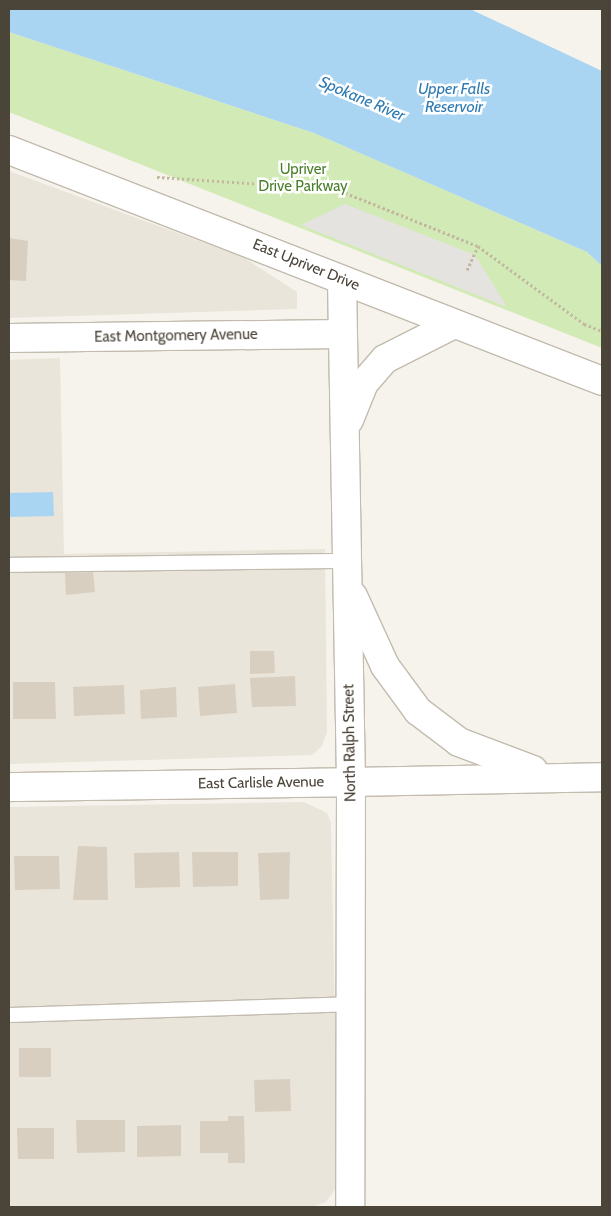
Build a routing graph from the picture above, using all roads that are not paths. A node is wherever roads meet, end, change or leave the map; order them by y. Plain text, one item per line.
1 (9, 150) edge
2 (342, 280) junction
3 (454, 324) junction
4 (343, 334) junction
5 (9, 338) edge
6 (602, 382) edge
7 (345, 446) junction
8 (9, 565) edge
9 (347, 571) junction
10 (602, 777) edge
11 (559, 778) junction
12 (350, 782) junction
13 (9, 787) edge
14 (350, 1004) junction
15 (9, 1015) edge
16 (350, 1207) edge

1 - 2 street, East Upriver Drive
2 - 3 street, East Upriver Drive
2 - 4 street, North Ralph Street
3 - 6 street, East Upriver Drive
3 - 7 street
4 - 5 street, East Montgomery Avenue
4 - 7 street, North Ralph Street
7 - 9 street, North Ralph Street
8 - 9 lane
9 - 11 street
9 - 12 street, North Ralph Street
10 - 11 street, East Carlisle Avenue
11 - 12 street, East Carlisle Avenue
12 - 13 street, East Carlisle Avenue
12 - 14 street, North Ralph Street
14 - 15 lane
14 - 16 street, North Ralph Street

